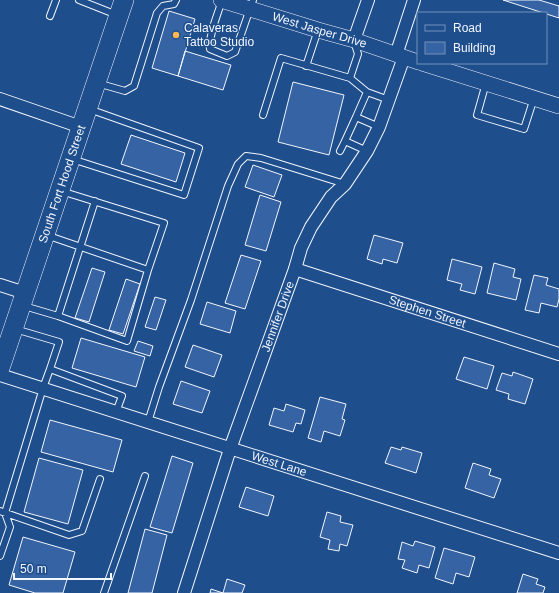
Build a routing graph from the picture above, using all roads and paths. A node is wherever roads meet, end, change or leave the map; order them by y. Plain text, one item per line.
1 (56, 0) edge
2 (79, 0) edge
3 (176, 0) edge
4 (221, 0) edge
5 (368, 0) edge
6 (414, 0) edge
7 (251, 4) edge
8 (121, 8) edge
9 (50, 16) dead end
10 (318, 30) junction
11 (354, 40) junction
12 (406, 58) edge
13 (425, 64) edge
14 (306, 66) junction
15 (350, 78) junction
16 (96, 83) junction
17 (486, 83) junction
18 (367, 92) junction
19 (534, 98) junction
20 (0, 99) edge
21 (389, 100) junction
22 (559, 106) edge
23 (87, 109) junction
24 (263, 115) dead end
25 (356, 117) junction
26 (81, 127) junction
27 (379, 127) junction
28 (345, 141) junction
29 (340, 152) dead end
30 (367, 152) junction
31 (70, 159) junction
32 (345, 184) junction
33 (60, 190) junction
34 (95, 201) junction
35 (44, 235) junction
36 (80, 247) junction
37 (295, 269) junction
38 (148, 270) junction
39 (0, 285) edge
40 (23, 299) junction
41 (58, 316) junction
42 (13, 328) junction
43 (559, 354) edge
44 (0, 368) edge
45 (50, 369) junction
46 (0, 375) edge
47 (43, 388) junction
48 (116, 412) junction
49 (148, 422) junction
50 (230, 448) junction
51 (145, 476) dead end
52 (100, 479) dead end
53 (2, 512) edge
54 (559, 553) edge
55 (0, 556) edge
56 (104, 593) edge
57 (184, 593) edge

1 - 9 lane
2 - 8 lane
3 - 16 lane
4 - 7 street, West Jasper Drive
4 - 7 lane
5 - 11 street
6 - 12 street, Jennifer Drive
7 - 10 street, West Jasper Drive
8 - 16 highway, South Fort Hood Street
10 - 11 street, West Jasper Drive
10 - 14 lane
11 - 12 street, West Jasper Drive
11 - 15 lane
12 - 21 street, Jennifer Drive
13 - 17 street
14 - 15 lane
14 - 24 lane
15 - 18 lane
16 - 23 highway, South Fort Hood Street
17 - 19 street
17 - 19 lane
18 - 21 lane
18 - 25 lane
19 - 22 street
20 - 26 street
21 - 27 street, Jennifer Drive
23 - 26 highway, South Fort Hood Street
23 - 31 lane
25 - 27 lane
25 - 28 lane
26 - 31 highway, South Fort Hood Street
27 - 30 street, Jennifer Drive
28 - 29 lane
28 - 30 lane
30 - 32 street, Jennifer Drive
31 - 33 highway, South Fort Hood Street
32 - 37 street, Jennifer Drive
32 - 49 lane
33 - 34 lane
33 - 35 highway, South Fort Hood Street
34 - 36 lane
34 - 38 lane
35 - 36 lane
35 - 40 highway, South Fort Hood Street
36 - 38 lane
36 - 41 lane
37 - 43 street, Stephen Street
37 - 50 street, Jennifer Drive
38 - 41 lane
39 - 40 street
40 - 41 lane
40 - 42 highway, South Fort Hood Street
42 - 44 highway, South Fort Hood Street
42 - 45 lane
45 - 47 lane
45 - 48 lane
46 - 47 street, West Lane
47 - 48 street, West Lane
47 - 53 lane
48 - 49 street, West Lane
49 - 50 street, West Lane
50 - 54 street, West Lane
50 - 57 street, Jennifer Drive
51 - 56 lane
52 - 53 lane
53 - 55 lane

